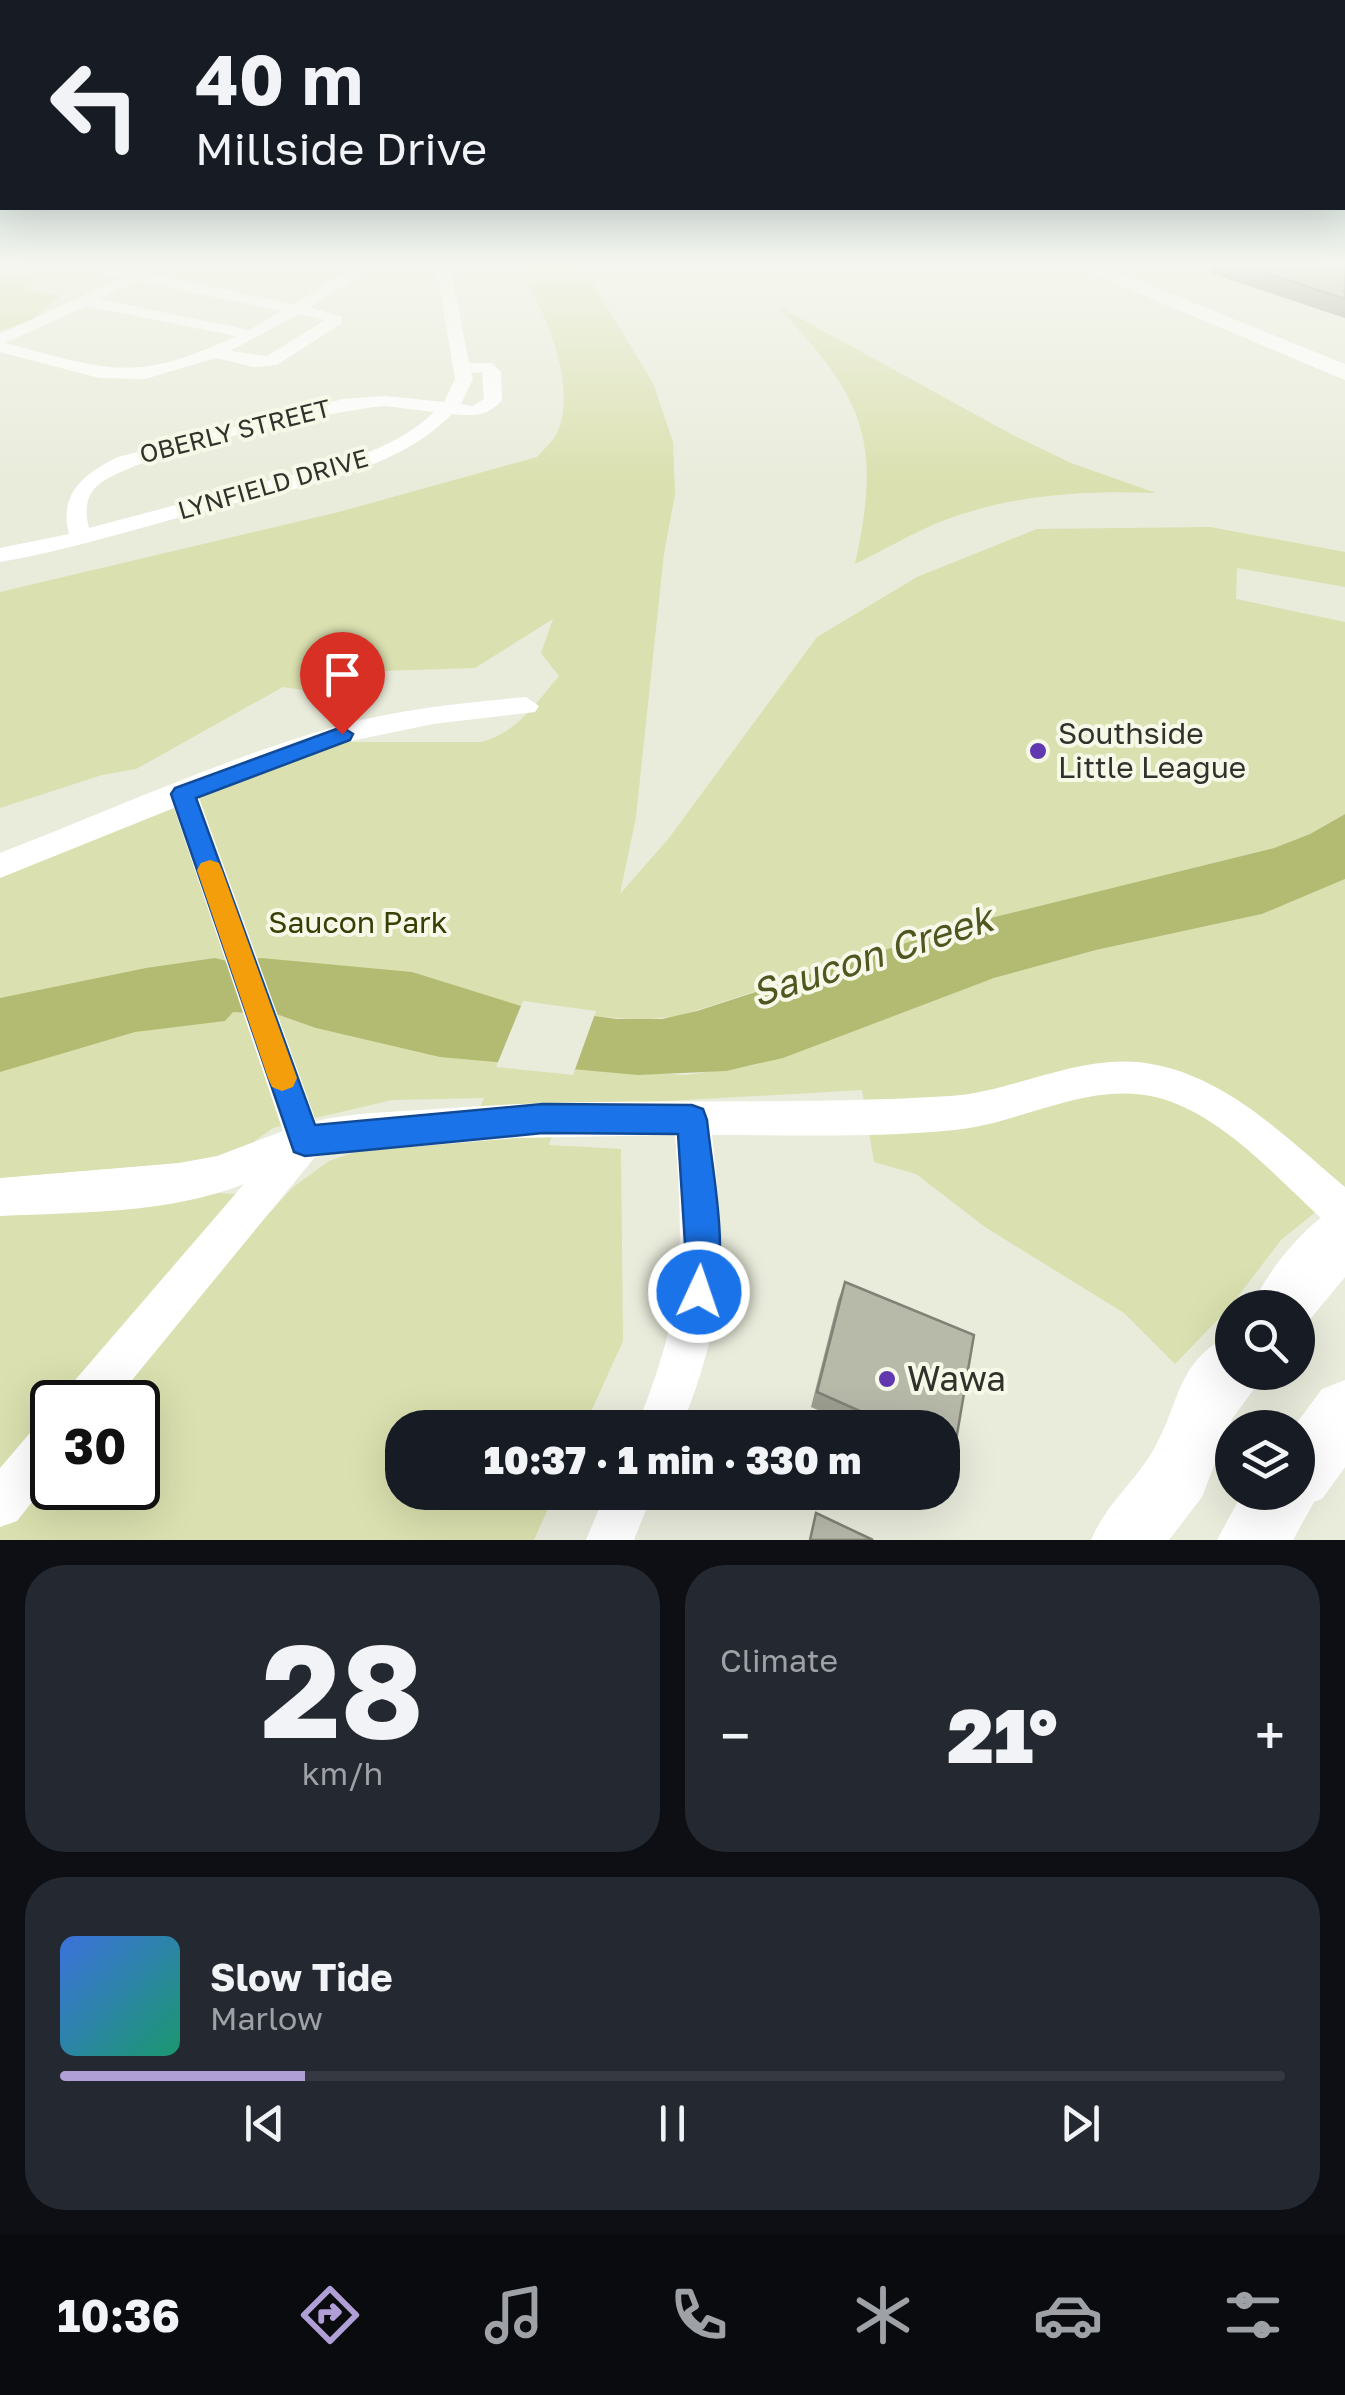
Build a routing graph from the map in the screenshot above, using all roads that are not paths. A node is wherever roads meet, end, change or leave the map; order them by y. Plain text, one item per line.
1 (241, 338) edge
2 (310, 338) edge
3 (458, 338) edge
4 (1259, 338) edge
5 (1287, 338) edge
6 (0, 343) edge
7 (215, 353) junction
8 (1345, 361) edge
9 (464, 368) junction
10 (1345, 373) edge
11 (448, 409) junction
12 (81, 538) junction
13 (0, 555) edge
14 (526, 706) dead end
15 (183, 794) junction
16 (0, 866) edge
17 (692, 1120) junction
18 (305, 1141) junction
19 (0, 1197) edge
20 (1345, 1213) edge
21 (1345, 1232) edge
22 (1296, 1290) edge
23 (104, 1380) edge
24 (1215, 1388) edge
25 (665, 1410) edge
26 (1345, 1412) edge
27 (1315, 1452) edge
28 (30, 1468) edge
29 (0, 1504) edge
30 (622, 1510) edge
31 (1272, 1510) edge
32 (610, 1540) edge
33 (1126, 1540) edge
34 (1252, 1540) edge

1 - 7 street
2 - 7 street
3 - 9 street
4 - 10 highway
5 - 8 highway
6 - 7 street
9 - 11 street
9 - 11 street
11 - 12 street, LYNFIELD DRIVE
11 - 12 street, OBERLY STREET
12 - 13 street, LYNFIELD DRIVE
14 - 15 street
15 - 16 street
15 - 18 street
17 - 18 street
17 - 20 street
17 - 25 street
18 - 19 street
18 - 23 street
21 - 22 highway
24 - 33 highway
26 - 27 highway
28 - 29 street
30 - 32 street
31 - 34 highway

